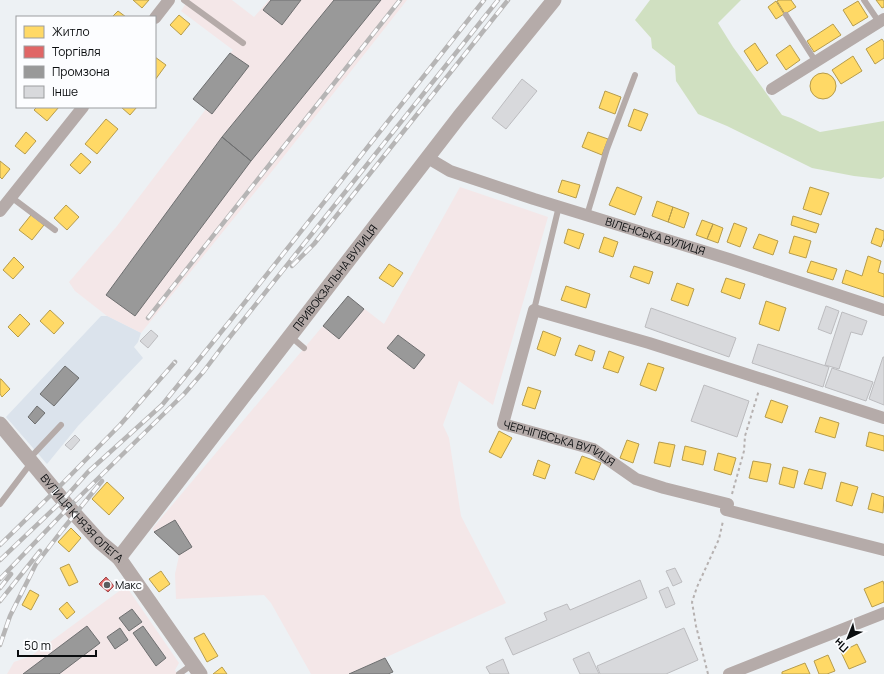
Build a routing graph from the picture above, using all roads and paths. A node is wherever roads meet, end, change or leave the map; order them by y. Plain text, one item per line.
1 (169, 0) edge
2 (184, 0) edge
3 (554, 0) edge
4 (864, 0) edge
5 (786, 15) dead end
6 (156, 17) edge
7 (882, 20) edge
8 (243, 43) dead end
9 (816, 62) junction
10 (634, 75) dead end
11 (772, 89) dead end
12 (82, 108) edge
13 (428, 158) junction
14 (11, 197) junction
15 (559, 206) junction
16 (0, 211) edge
17 (587, 215) junction
18 (55, 230) dead end
19 (534, 310) junction
20 (884, 310) edge
21 (290, 336) junction
22 (304, 348) dead end
23 (762, 379) junction
24 (884, 418) edge
25 (0, 424) edge
26 (61, 425) dead end
27 (30, 460) junction
28 (0, 504) edge
29 (727, 507) junction
30 (884, 550) edge
31 (119, 558) junction
32 (884, 613) edge
33 (196, 669) edge
34 (179, 674) edge
35 (708, 674) edge
36 (729, 674) edge

1 - 6 street
2 - 8 lane
3 - 13 street, ПРИВОКЗАЛЬНА ВУЛИЦЯ
4 - 7 lane
5 - 9 lane
7 - 9 street
9 - 11 street
10 - 17 lane
12 - 14 street
13 - 15 street, ВІЛЕНСЬКА ВУЛИЦЯ
13 - 21 street, ПРИВОКЗАЛЬНА ВУЛИЦЯ
14 - 16 street
14 - 18 lane
15 - 17 street, ВІЛЕНСЬКА ВУЛИЦЯ
15 - 19 lane
17 - 20 street, ВІЛЕНСЬКА ВУЛИЦЯ
19 - 23 street
19 - 29 street, ЧЕРНІГІВСЬКА ВУЛИЦЯ
21 - 22 lane
21 - 31 street, ПРИВОКЗАЛЬНА ВУЛИЦЯ
23 - 24 street
23 - 29 path
25 - 27 street, ВУЛИЦЯ КНЯЗЯ ОЛЕГА
26 - 27 lane
27 - 28 lane
27 - 31 street, ВУЛИЦЯ КНЯЗЯ ОЛЕГА
29 - 30 street, ЧЕРНІГІВСЬКА ВУЛИЦЯ
29 - 35 path
31 - 33 street, ВУЛИЦЯ КНЯЗЯ ОЛЕГА
32 - 36 street
33 - 34 lane

